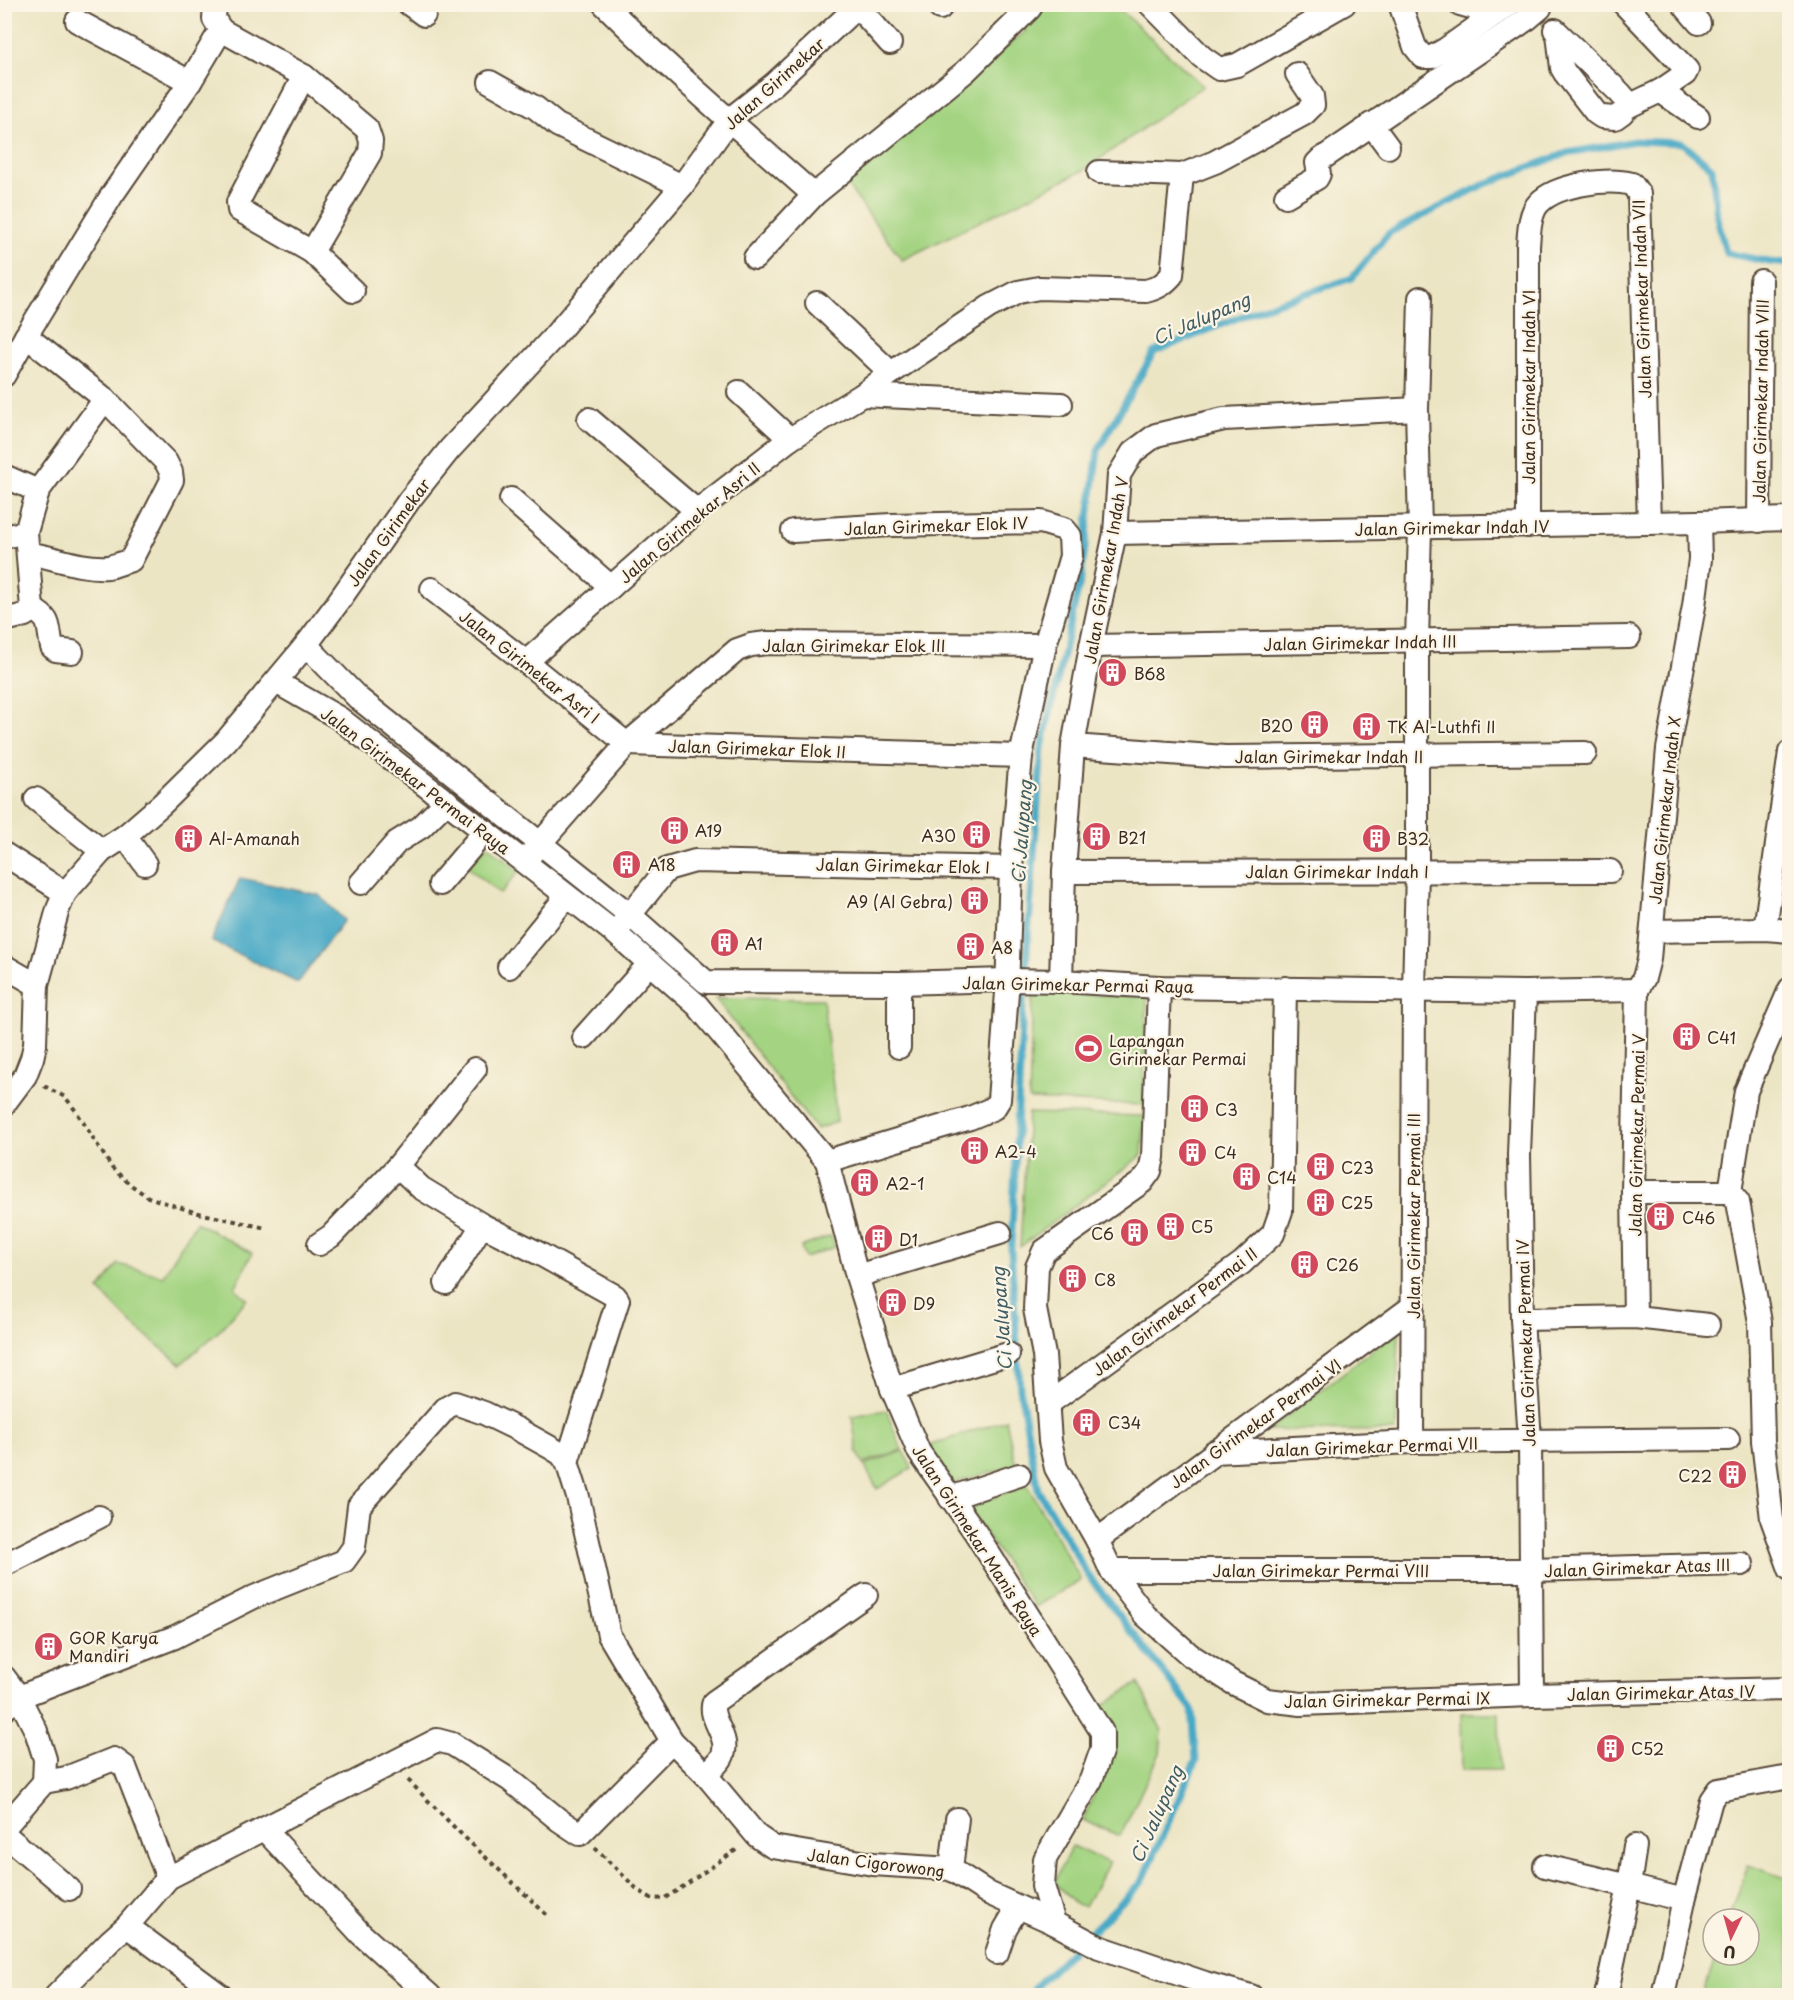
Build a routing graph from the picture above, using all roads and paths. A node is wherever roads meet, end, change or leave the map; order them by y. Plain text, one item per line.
1 (215, 4) edge
2 (604, 4) edge
3 (1150, 4) edge
4 (1344, 4) edge
5 (1400, 4) edge
6 (1460, 4) edge
7 (1683, 4) edge
8 (859, 6) edge
9 (1538, 6) edge
10 (1030, 8) dead end
11 (1633, 8) edge
12 (1502, 9) edge
13 (77, 21) dead end
14 (1699, 23) dead end
15 (221, 30) junction
16 (1558, 34) junction
17 (890, 43) dead end
18 (1297, 74) dead end
19 (304, 76) junction
20 (190, 82) junction
21 (490, 82) dead end
22 (1660, 91) junction
23 (1627, 107) junction
24 (1698, 117) dead end
25 (730, 119) junction
26 (1371, 124) junction
27 (1388, 147) dead end
28 (1099, 172) dead end
29 (1182, 175) junction
30 (681, 186) junction
31 (814, 195) junction
32 (1286, 196) dead end
33 (1528, 248) joint
34 (312, 252) junction
35 (755, 258) dead end
36 (1761, 281) dead end
37 (353, 291) dead end
38 (1420, 298) dead end
39 (817, 303) dead end
40 (26, 336) junction
41 (891, 373) junction
42 (4, 375) edge
43 (739, 392) dead end
44 (862, 395) junction
45 (105, 399) junction
46 (1061, 404) dead end
47 (1417, 408) junction
48 (589, 419) dead end
49 (790, 439) junction
50 (4, 476) edge
51 (38, 491) junction
52 (511, 499) dead end
53 (697, 511) junction
54 (1790, 519) edge
55 (1759, 521) junction
56 (1700, 522) junction
57 (1649, 524) junction
58 (1528, 526) junction
59 (1420, 528) junction
60 (793, 531) dead end
61 (1115, 533) junction
62 (20, 541) edge
63 (611, 587) junction
64 (432, 588) dead end
65 (32, 609) junction
66 (4, 620) edge
67 (1629, 637) dead end
68 (1417, 642) junction
69 (306, 645) junction
70 (1045, 645) junction
71 (1091, 646) junction
72 (72, 652) dead end
73 (526, 662) junction
74 (276, 682) junction
75 (627, 744) junction
76 (1072, 746) junction
77 (1790, 752) edge
78 (1585, 753) dead end
79 (1021, 756) junction
80 (1417, 756) junction
81 (36, 799) dead end
82 (447, 801) junction
83 (485, 831) junction
84 (125, 836) junction
85 (539, 843) junction
86 (102, 851) junction
87 (4, 854) edge
88 (524, 862) junction
89 (145, 864) dead end
90 (1011, 868) junction
91 (1417, 871) junction
92 (1610, 871) dead end
93 (1064, 872) junction
94 (361, 883) dead end
95 (440, 884) dead end
96 (65, 893) junction
97 (567, 896) junction
98 (630, 915) junction
99 (1765, 929) junction
100 (1652, 931) junction
101 (1790, 931) edge
102 (615, 933) junction
103 (650, 963) junction
104 (4, 966) edge
105 (509, 968) dead end
106 (1010, 980) junction
107 (1061, 981) junction
108 (706, 982) junction
109 (899, 983) junction
110 (37, 985) junction
111 (1159, 987) junction
112 (1285, 988) junction
113 (1790, 989) edge
114 (1414, 990) junction
115 (1637, 990) junction
116 (1525, 992) junction
117 (697, 1005) junction
118 (584, 1037) dead end
119 (899, 1047) dead end
120 (475, 1069) dead end
121 (25, 1076) junction
122 (4, 1104) edge
123 (827, 1161) junction
124 (398, 1166) junction
125 (1633, 1192) junction
126 (1730, 1192) junction
127 (482, 1225) junction
128 (266, 1228) dead end
129 (1000, 1233) dead end
130 (319, 1244) dead end
131 (857, 1276) junction
132 (446, 1283) dead end
133 (1413, 1306) junction
134 (1635, 1317) junction
135 (1522, 1319) junction
136 (1707, 1325) dead end
137 (1008, 1354) dead end
138 (892, 1389) junction
139 (1048, 1404) junction
140 (1728, 1439) dead end
141 (1530, 1441) junction
142 (1412, 1442) junction
143 (1214, 1452) junction
144 (567, 1462) junction
145 (1019, 1474) dead end
146 (950, 1498) junction
147 (99, 1517) dead end
148 (1097, 1540) junction
149 (1742, 1564) dead end
150 (4, 1565) edge
151 (1790, 1569) edge
152 (1111, 1570) junction
153 (1531, 1570) junction
154 (866, 1595) dead end
155 (4, 1677) edge
156 (1790, 1689) edge
157 (1532, 1695) junction
158 (12, 1703) edge
159 (672, 1741) junction
160 (392, 1764) junction
161 (706, 1775) junction
162 (1790, 1777) edge
163 (44, 1782) junction
164 (957, 1819) dead end
165 (4, 1828) edge
166 (265, 1830) junction
167 (4, 1834) edge
168 (580, 1834) junction
169 (757, 1836) junction
170 (1635, 1846) dead end
171 (1545, 1866) dead end
172 (951, 1869) junction
173 (168, 1878) junction
174 (1629, 1886) junction
175 (69, 1889) dead end
176 (1684, 1900) junction
177 (1018, 1907) junction
178 (549, 1917) dead end
179 (1055, 1924) junction
180 (128, 1926) junction
181 (997, 1953) dead end
182 (56, 1995) edge
183 (221, 1995) edge
184 (430, 1995) edge
185 (1251, 1995) edge
186 (1606, 1995) edge
187 (1663, 1995) edge

1 - 15 street
2 - 25 street
3 - 4 street
5 - 12 street
6 - 12 street
7 - 14 street
8 - 17 street
8 - 25 street, Jalan Girimekar
9 - 16 street
9 - 26 street
10 - 31 street
11 - 22 street
13 - 20 street
15 - 19 street
15 - 20 street
16 - 23 street
16 - 23 street
18 - 29 street
19 - 34 street
19 - 34 street
20 - 40 street
21 - 30 street
22 - 23 street
22 - 24 street
25 - 30 street, Jalan Girimekar
25 - 31 street
26 - 27 street
26 - 32 street
28 - 29 street
29 - 41 street, Jalan Girimekar Asri II
30 - 69 street, Jalan Girimekar
31 - 35 street
33 - 57 street, Jalan Girimekar Indah VII
33 - 58 street, Jalan Girimekar Indah VI
34 - 37 street
36 - 55 street, Jalan Girimekar Indah VIII
38 - 47 street
39 - 41 street
40 - 42 street
40 - 45 street
41 - 44 street, Jalan Girimekar Asri II
43 - 49 street
44 - 46 street
44 - 49 street, Jalan Girimekar Asri II
45 - 51 street
45 - 62 street
47 - 59 street
47 - 61 street, Jalan Girimekar Indah V
48 - 53 street
49 - 53 street, Jalan Girimekar Asri II
50 - 51 street
51 - 62 street
52 - 63 street
53 - 63 street, Jalan Girimekar Asri II
54 - 55 street, Jalan Girimekar Indah IV
55 - 56 street, Jalan Girimekar Indah IV
56 - 57 street, Jalan Girimekar Indah IV
56 - 100 street, Jalan Girimekar Indah X
57 - 58 street, Jalan Girimekar Indah IV
58 - 59 street, Jalan Girimekar Indah IV
59 - 61 street, Jalan Girimekar Indah IV
59 - 68 street
60 - 70 street, Jalan Girimekar Elok IV
61 - 71 street, Jalan Girimekar Indah V
62 - 65 street
63 - 73 street, Jalan Girimekar Asri II
64 - 73 street, Jalan Girimekar Asri I
65 - 66 street
65 - 72 street
67 - 68 street, Jalan Girimekar Indah III
68 - 71 street, Jalan Girimekar Indah III
68 - 80 street
69 - 74 street, Jalan Girimekar
69 - 85 street, Jalan Girimekar Permai Raya
70 - 75 street, Jalan Girimekar Elok III
70 - 79 street, Jalan Girimekar Elok I
71 - 76 street, Jalan Girimekar Indah V
73 - 75 street, Jalan Girimekar Asri I
74 - 82 street, Jalan Girimekar Permai Raya
74 - 84 street, Jalan Girimekar
75 - 79 street, Jalan Girimekar Elok II
75 - 85 street
76 - 80 street, Jalan Girimekar Indah II
76 - 93 street, Jalan Girimekar Indah V
77 - 99 street
78 - 80 street, Jalan Girimekar Indah II
79 - 90 street, Jalan Girimekar Elok I
80 - 91 street
81 - 86 street
82 - 83 street, Jalan Girimekar Permai Raya
82 - 94 street
83 - 88 street, Jalan Girimekar Permai Raya
83 - 95 street
84 - 86 street, Jalan Girimekar
84 - 89 street
85 - 88 street, Jalan Girimekar Permai Raya
85 - 98 street, Jalan Girimekar Permai Raya
86 - 96 street, Jalan Girimekar
87 - 96 street
88 - 97 street, Jalan Girimekar Permai Raya
90 - 98 street, Jalan Girimekar Elok I
90 - 106 street
91 - 92 street, Jalan Girimekar Indah I
91 - 93 street, Jalan Girimekar Indah I
91 - 114 street
93 - 107 street, Jalan Girimekar Indah V
96 - 110 street, Jalan Girimekar
97 - 102 street, Jalan Girimekar Permai Raya
97 - 105 street
98 - 102 street
98 - 108 street, Jalan Girimekar Permai Raya
99 - 100 street
99 - 101 street
100 - 115 street, Jalan Girimekar Indah X
102 - 103 street, Jalan Girimekar Permai Raya
103 - 117 street, Jalan Girimekar Permai Raya
103 - 118 street
104 - 110 street
106 - 107 street, Jalan Girimekar Permai Raya
106 - 109 street, Jalan Girimekar Permai Raya
106 - 123 street
107 - 111 street, Jalan Girimekar Permai Raya
108 - 109 street, Jalan Girimekar Permai Raya
108 - 117 street
109 - 119 street
110 - 121 street, Jalan Girimekar
111 - 112 street, Jalan Girimekar Permai Raya
111 - 139 street, Jalan Girimekar Permai IX
112 - 114 street, Jalan Girimekar Permai Raya
112 - 139 street, Jalan Girimekar Permai II
113 - 126 street
114 - 116 street, Jalan Girimekar Permai Raya
114 - 133 street, Jalan Girimekar Permai III
115 - 116 street, Jalan Girimekar Permai Raya
115 - 125 street, Jalan Girimekar Permai V
116 - 135 street, Jalan Girimekar Permai IV
117 - 123 street, Jalan Girimekar Manis Raya
120 - 124 street
121 - 122 street, Jalan Girimekar
121 - 128 path
123 - 131 street, Jalan Girimekar Manis Raya
124 - 127 street
124 - 130 street
125 - 126 street
125 - 134 street, Jalan Girimekar Permai V
126 - 151 street
127 - 132 street
127 - 144 street
129 - 131 street
131 - 138 street, Jalan Girimekar Manis Raya
133 - 142 street, Jalan Girimekar Permai III
133 - 143 street, Jalan Girimekar Permai VI
134 - 135 street
134 - 136 street
135 - 141 street, Jalan Girimekar Permai IV
137 - 138 street
138 - 146 street, Jalan Girimekar Manis Raya
139 - 148 street, Jalan Girimekar Permai IX
140 - 141 street, Jalan Girimekar Permai VII
141 - 142 street, Jalan Girimekar Permai VII
141 - 153 street, Jalan Girimekar Permai IV
142 - 143 street, Jalan Girimekar Permai VII
143 - 148 street, Jalan Girimekar Permai VI
144 - 158 street
144 - 159 street, Jalan Cigorowong
145 - 146 street
146 - 179 street, Jalan Girimekar Manis Raya
147 - 150 street
148 - 152 street, Jalan Girimekar Permai IX
149 - 153 street, Jalan Girimekar Atas III
152 - 153 street, Jalan Girimekar Permai VIII
152 - 157 street, Jalan Girimekar Permai IX
153 - 157 street, Jalan Girimekar Permai IV
154 - 161 street
155 - 158 street
156 - 157 street, Jalan Girimekar Atas IV
158 - 163 street
159 - 161 street, Jalan Cigorowong
159 - 168 street
160 - 166 street
160 - 168 street
160 - 178 path
161 - 169 street, Jalan Cigorowong
162 - 176 street
163 - 165 street
163 - 173 street
164 - 172 street
166 - 173 street
166 - 184 street
167 - 175 street
168 - 169 path
169 - 172 street, Jalan Cigorowong
170 - 174 street
171 - 174 street
172 - 177 street, Jalan Cigorowong
173 - 180 street
174 - 176 street
174 - 186 street
176 - 187 street
177 - 179 street, Jalan Cigorowong
177 - 181 street
179 - 185 street, Jalan Cigorowong
180 - 182 street
180 - 183 street

